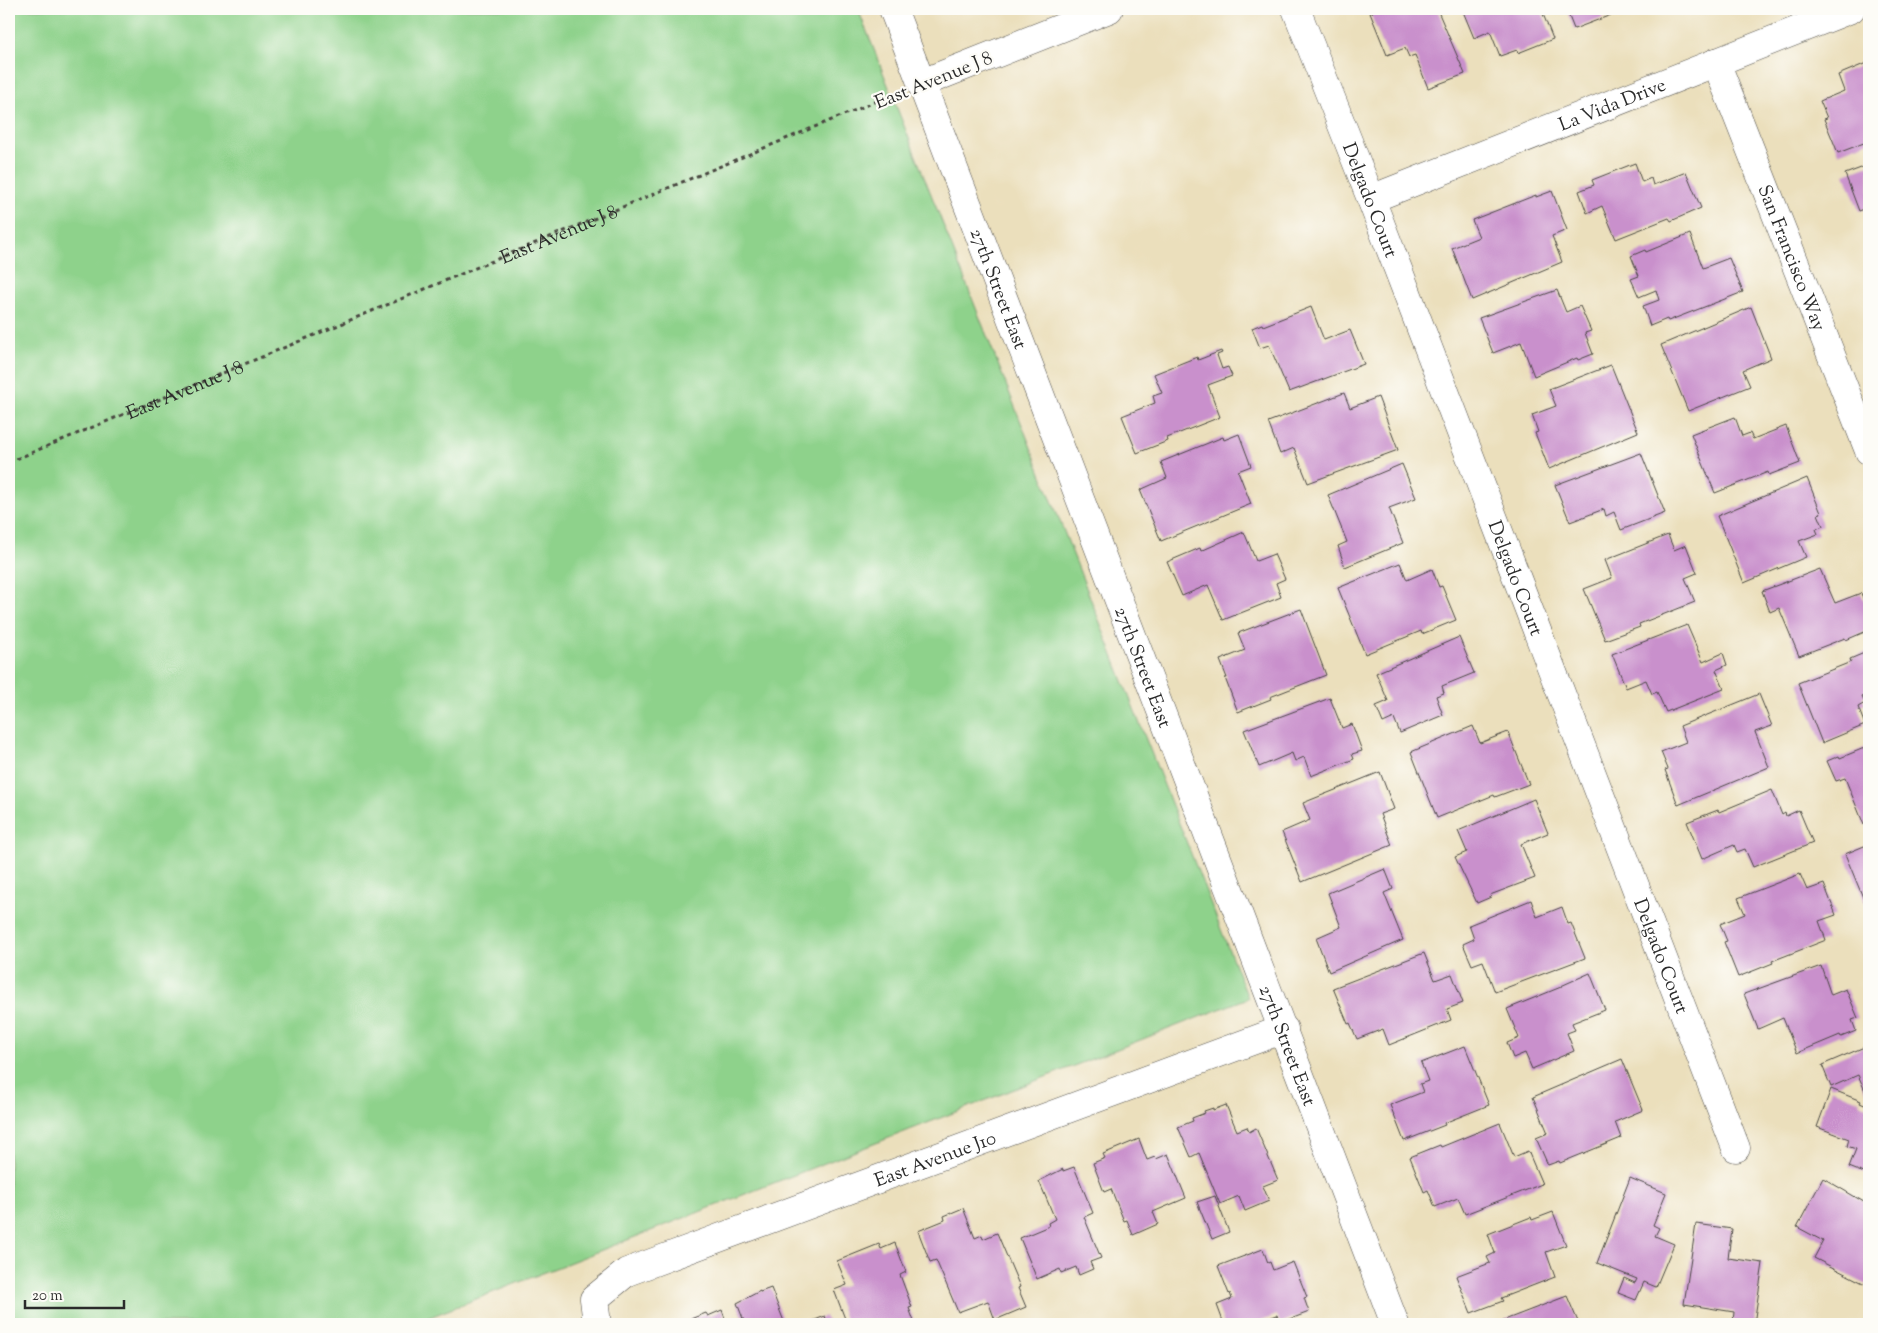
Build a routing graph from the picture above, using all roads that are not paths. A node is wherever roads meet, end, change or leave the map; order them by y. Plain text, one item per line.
1 (893, 9) edge
2 (1109, 9) edge
3 (1296, 9) edge
4 (1851, 9) edge
5 (1716, 62) junction
6 (922, 83) junction
7 (1372, 199) junction
8 (1869, 452) edge
9 (1284, 1029) junction
10 (1736, 1148) dead end
11 (596, 1312) edge
12 (1395, 1324) edge

1 - 6 street, 27th Street East
2 - 6 street, East Avenue J 8
3 - 7 street, Delgado Court
4 - 5 street, La Vida Drive
5 - 7 street, La Vida Drive
5 - 8 street, San Francisco Way
6 - 9 street, 27th Street East
7 - 10 street, Delgado Court
9 - 11 street, East Avenue J10
9 - 12 street, 27th Street East

